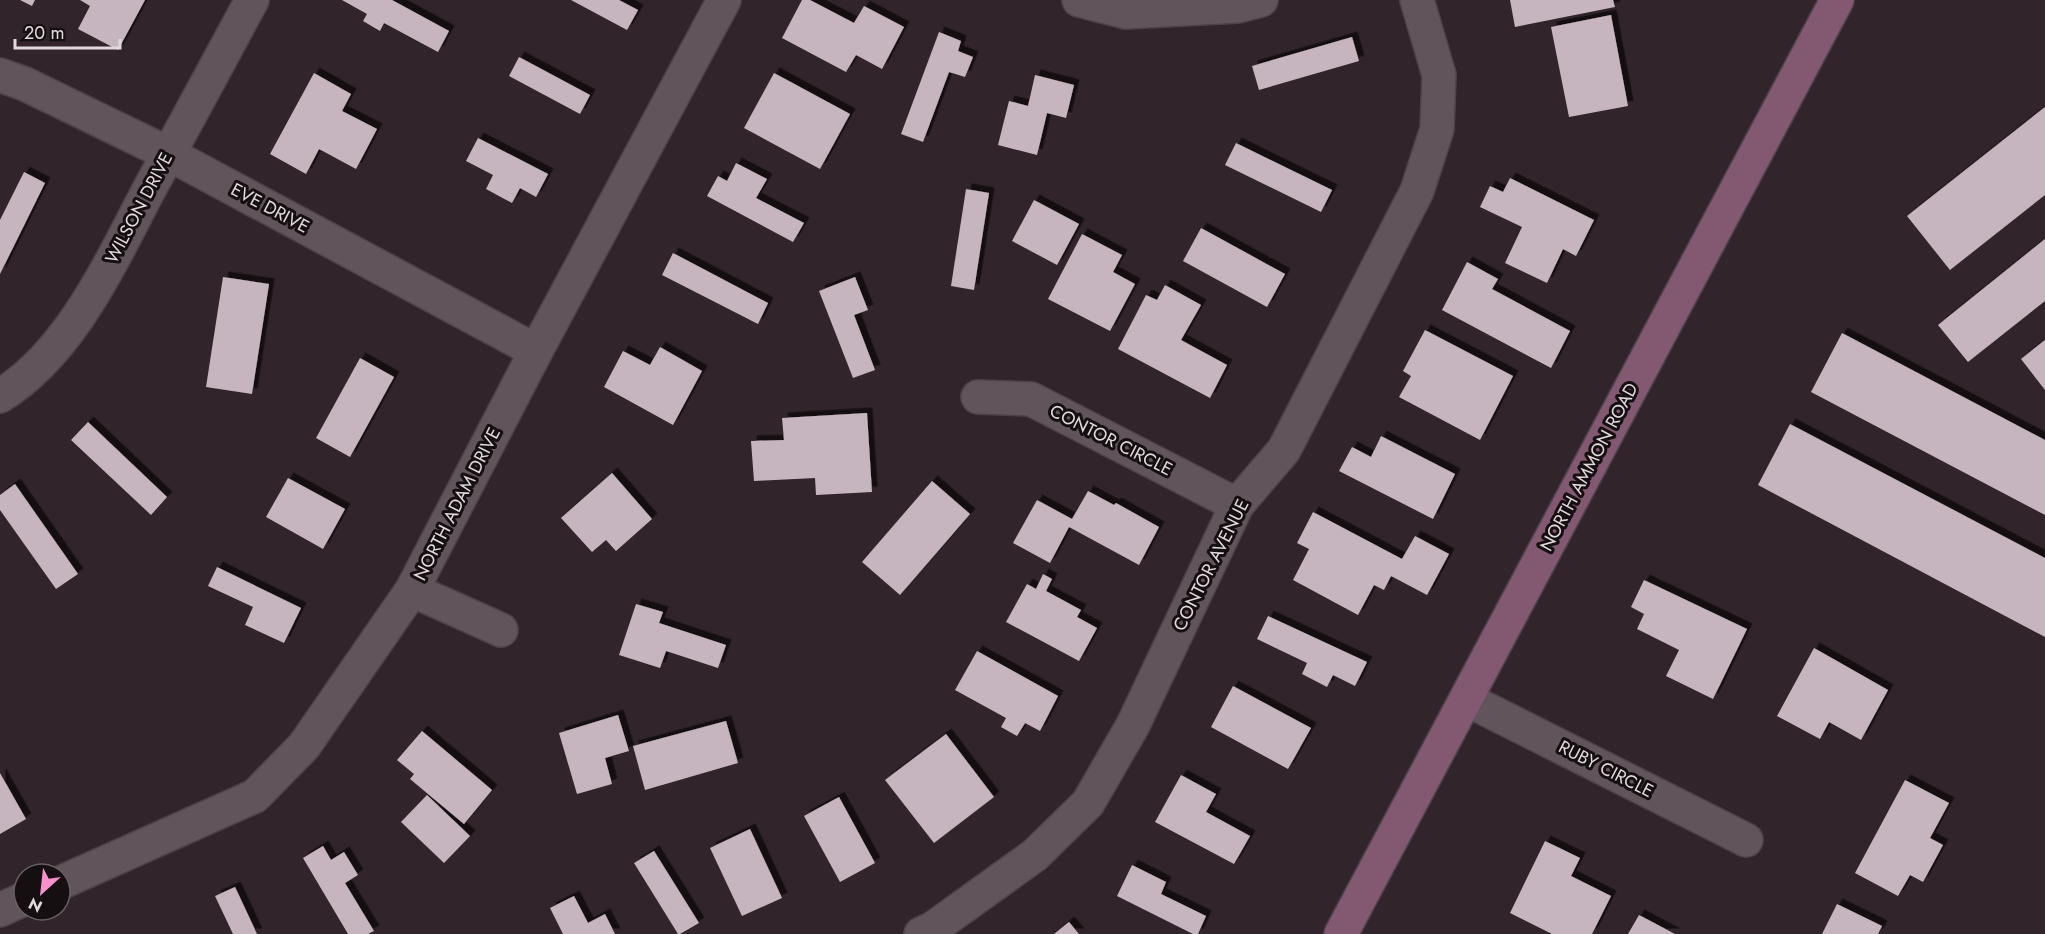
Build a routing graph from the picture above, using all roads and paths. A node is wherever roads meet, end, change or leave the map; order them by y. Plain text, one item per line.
1 (252, 0) edge
2 (724, 0) edge
3 (1079, 0) edge
4 (1261, 0) edge
5 (1417, 0) edge
6 (1837, 0) edge
7 (0, 75) edge
8 (169, 154) junction
9 (536, 351) junction
10 (0, 396) edge
11 (978, 397) dead end
12 (1237, 505) junction
13 (412, 590) junction
14 (501, 630) dead end
15 (1466, 699) junction
16 (1746, 840) dead end
17 (72, 878) edge
18 (921, 934) edge
19 (1341, 934) edge

1 - 8 street, WILSON DRIVE
2 - 9 street, NORTH ADAM DRIVE
3 - 4 street
5 - 12 street, CONTOR AVENUE
6 - 15 main road, NORTH AMMON ROAD
7 - 8 street, EVE DRIVE
8 - 9 street, EVE DRIVE
8 - 10 street, WILSON DRIVE
9 - 13 street, NORTH ADAM DRIVE
11 - 12 street, CONTOR CIRCLE
12 - 18 street, CONTOR AVENUE
13 - 14 street
13 - 17 street, NORTH ADAM DRIVE
15 - 16 street, RUBY CIRCLE
15 - 19 main road, NORTH AMMON ROAD

